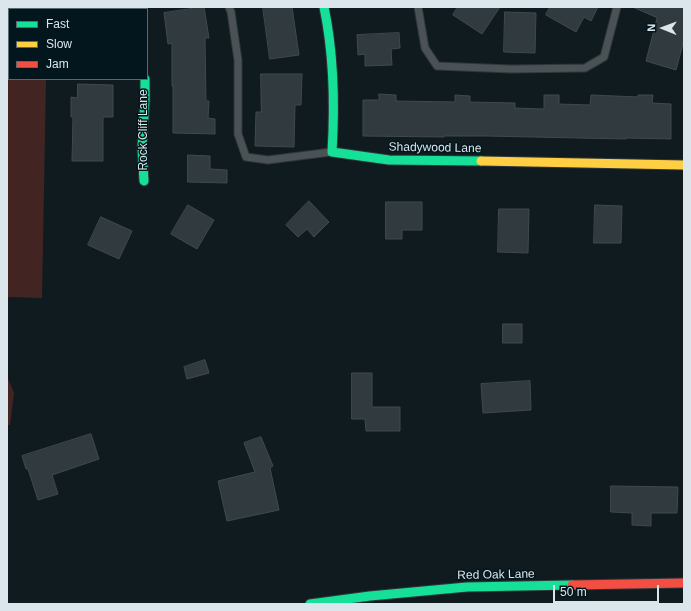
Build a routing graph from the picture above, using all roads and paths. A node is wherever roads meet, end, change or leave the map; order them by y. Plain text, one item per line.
1 (229, 7) edge
2 (324, 7) edge
3 (418, 7) edge
4 (617, 7) edge
5 (145, 80) edge
6 (332, 152) junction
7 (684, 165) edge
8 (144, 181) dead end
9 (684, 583) edge
10 (310, 604) edge

1 - 6 lane
2 - 6 street
3 - 4 lane
5 - 8 street, Rock Cliff Lane
6 - 7 street, Shadywood Lane
9 - 10 street, Red Oak Lane

